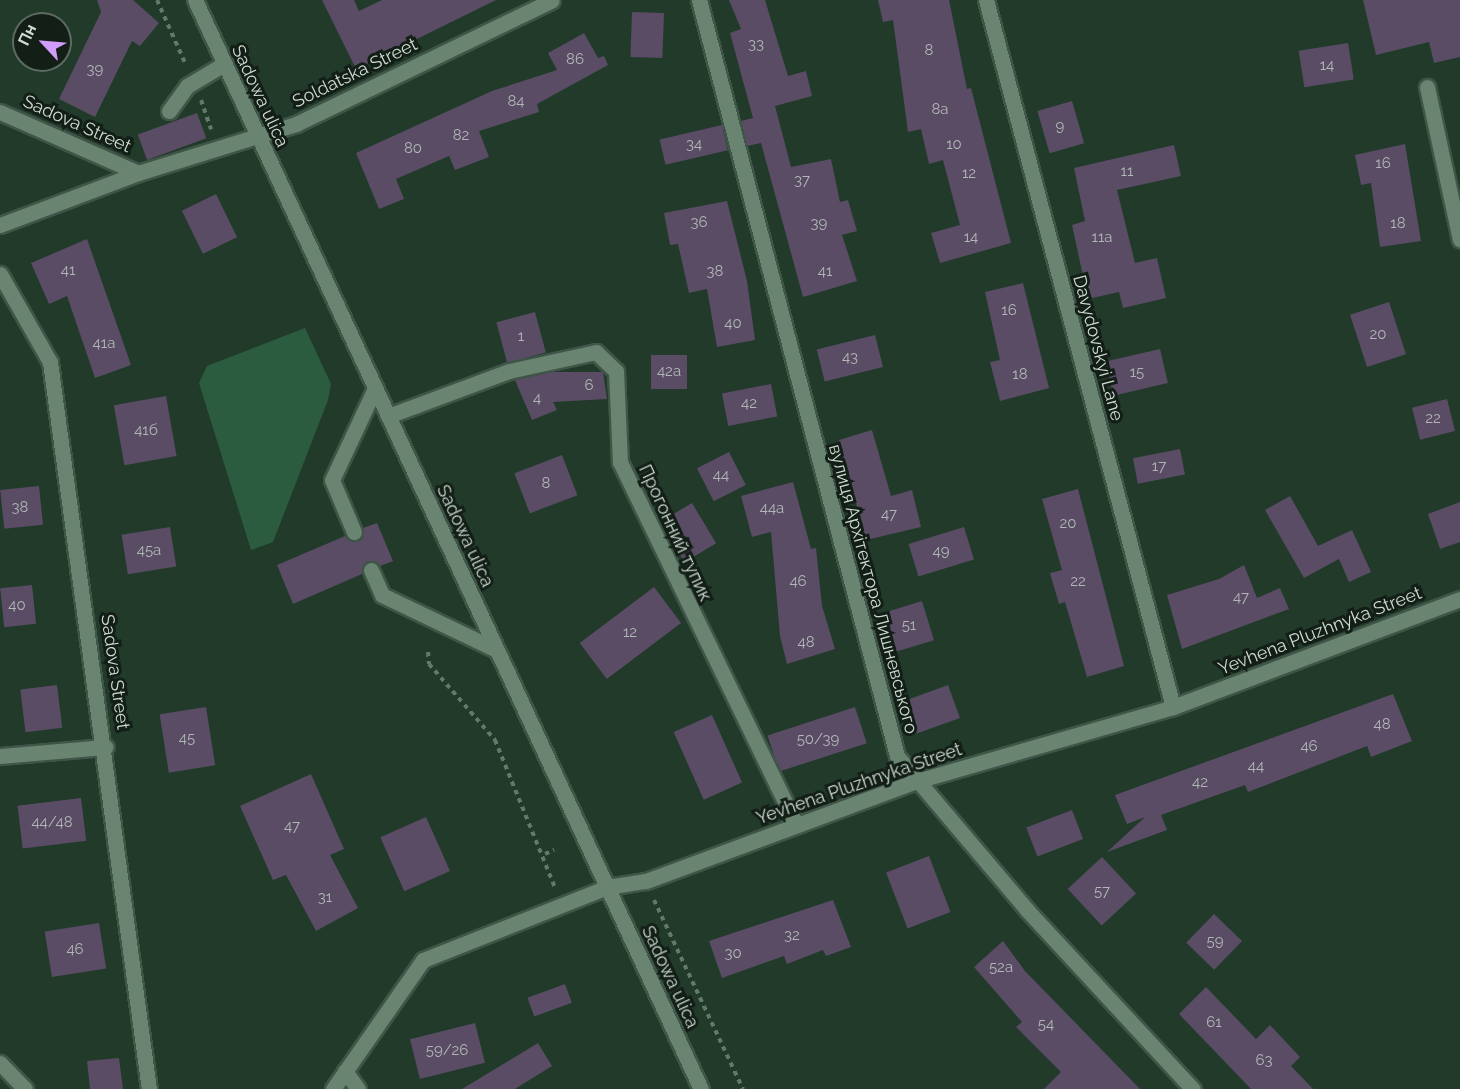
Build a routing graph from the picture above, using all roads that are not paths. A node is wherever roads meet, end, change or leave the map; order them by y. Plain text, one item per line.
1 (195, 0) edge
2 (552, 0) edge
3 (699, 0) edge
4 (986, 0) edge
5 (224, 64) junction
6 (1427, 87) dead end
7 (169, 111) dead end
8 (0, 112) edge
9 (257, 136) junction
10 (138, 174) junction
11 (0, 225) edge
12 (1460, 239) edge
13 (0, 274) edge
14 (375, 388) junction
15 (388, 416) junction
16 (354, 532) dead end
17 (371, 570) dead end
18 (1460, 599) edge
19 (497, 650) junction
20 (1173, 707) junction
21 (106, 747) junction
22 (0, 756) edge
23 (917, 781) junction
24 (795, 825) junction
25 (607, 887) junction
26 (0, 1062) edge
27 (345, 1071) junction
28 (25, 1089) edge
29 (149, 1089) edge
30 (333, 1089) edge
31 (358, 1089) edge
32 (701, 1089) edge
33 (1193, 1089) edge

1 - 5 street, Sadowa ulica
2 - 9 street, Soldatska Street
3 - 23 street, вулиця Архітектора Лишневського
4 - 20 street, Davydovskyi Lane
5 - 7 street
5 - 9 street, Sadowa ulica
6 - 12 street
8 - 10 street, Sadova Street
9 - 10 street, Soldatska Street
9 - 14 street, Sadowa ulica
10 - 11 street, Soldatska Street
13 - 21 street, Sadova Street
14 - 15 street, Sadowa ulica
14 - 16 street
15 - 19 street, Sadowa ulica
15 - 24 street, Прогонний тупик
17 - 19 street
18 - 20 street, Yevhena Pluzhnyka Street
19 - 25 street, Sadowa ulica
20 - 23 street, Yevhena Pluzhnyka Street
21 - 22 street
21 - 29 street, Sadova Street
23 - 24 street, Yevhena Pluzhnyka Street
23 - 33 street, вулиця Архітектора Лишневського
24 - 25 street, Yevhena Pluzhnyka Street
25 - 27 street, Yevhena Pluzhnyka Street
25 - 32 street, Sadowa ulica
26 - 28 street
27 - 30 street, Yevhena Pluzhnyka Street
27 - 31 street

